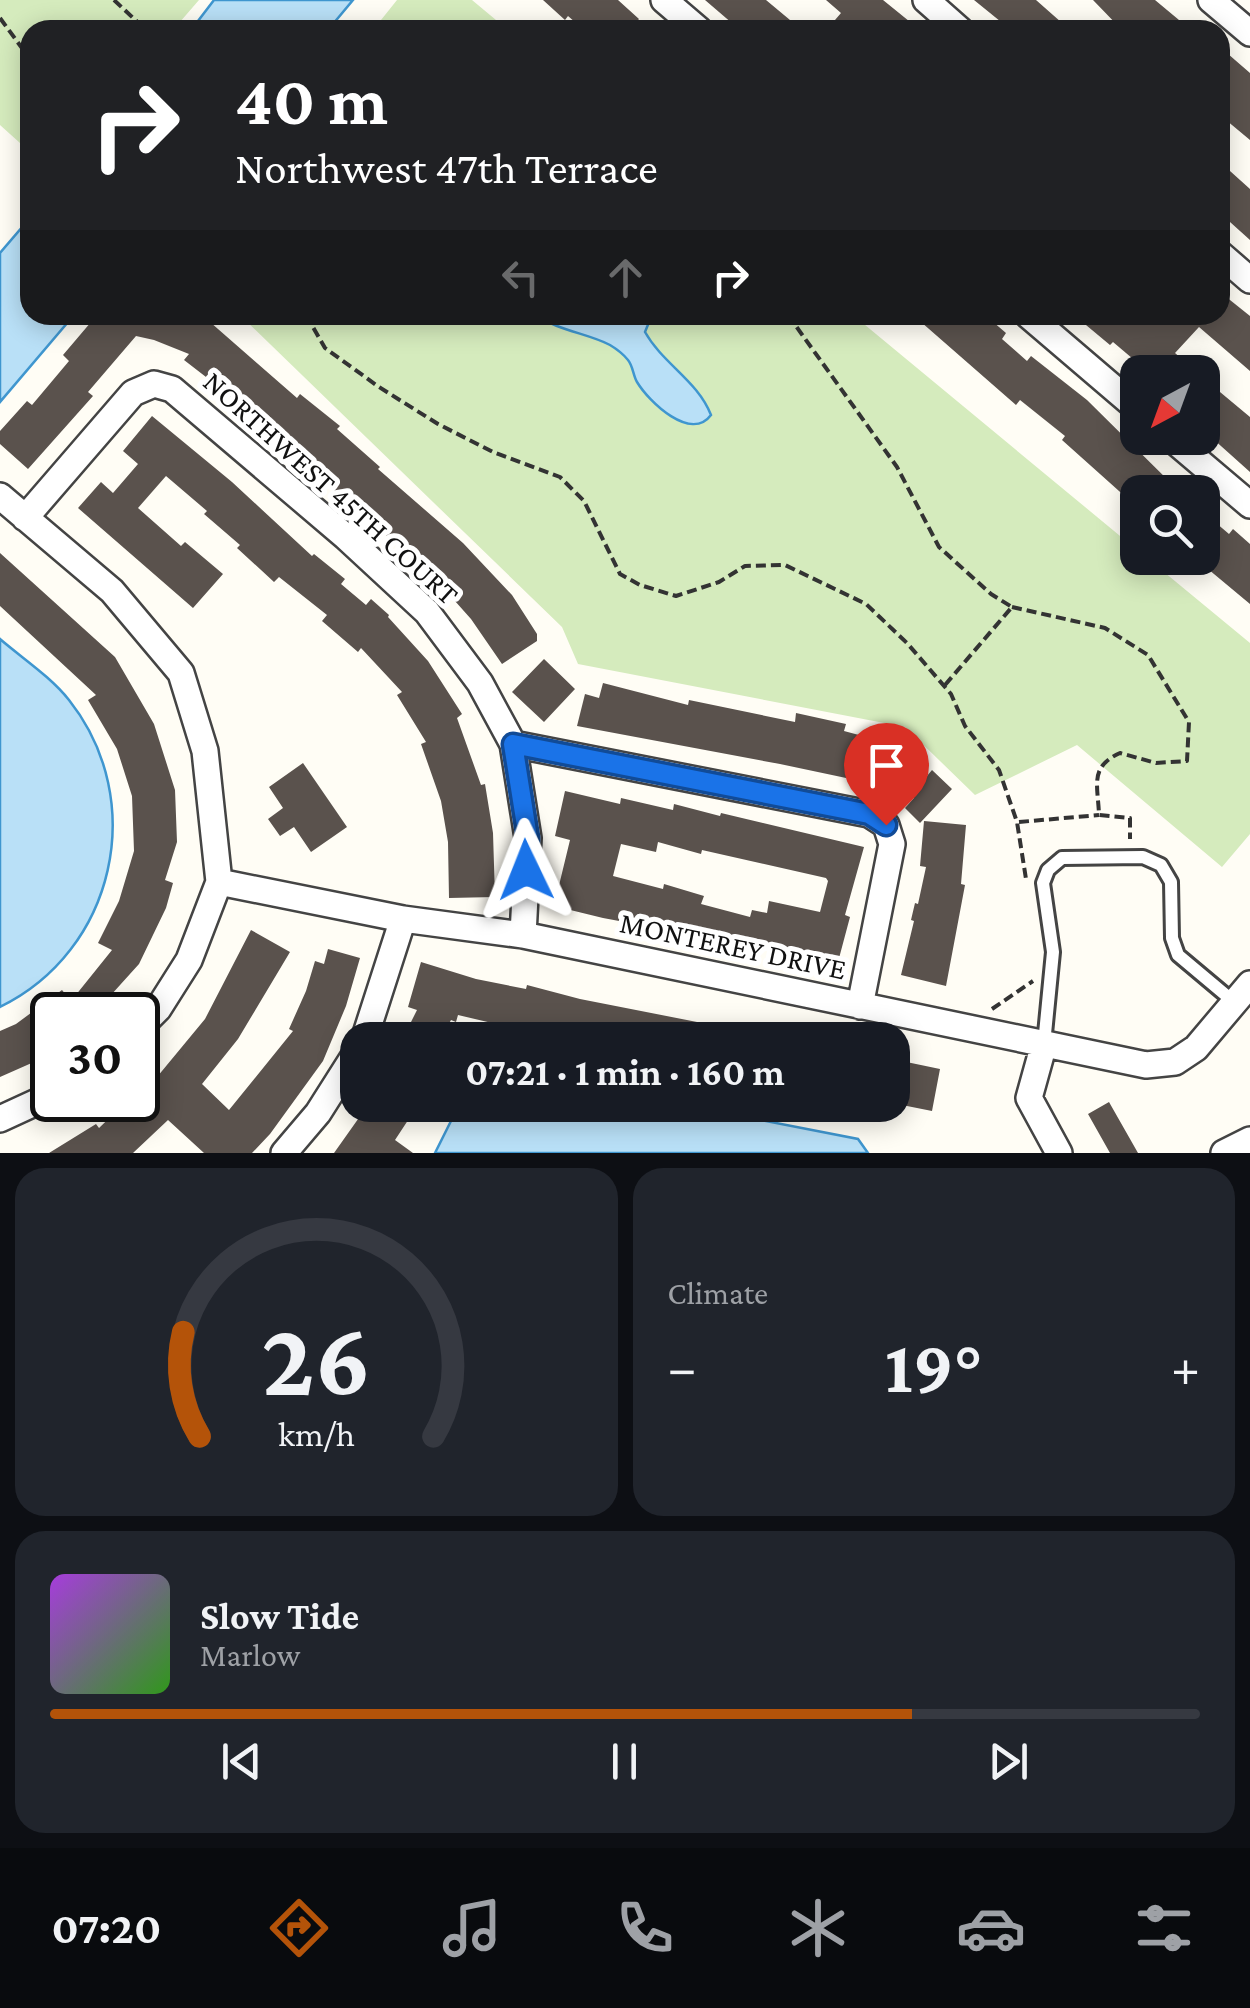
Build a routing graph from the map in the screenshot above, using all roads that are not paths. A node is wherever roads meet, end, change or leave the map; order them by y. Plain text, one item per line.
1 (664, 0) edge
2 (926, 0) edge
3 (1211, 0) edge
4 (687, 20) edge
5 (949, 20) edge
6 (1250, 34) edge
7 (1230, 263) edge
8 (1250, 280) edge
9 (1040, 325) edge
10 (1120, 394) edge
11 (1191, 455) edge
12 (0, 496) edge
13 (1250, 505) edge
14 (26, 518) junction
15 (513, 744) junction
16 (219, 882) junction
17 (404, 920) junction
18 (523, 935) junction
19 (1242, 993) edge
20 (160, 1006) edge
21 (860, 1006) junction
22 (370, 1022) edge
23 (1044, 1044) junction
24 (340, 1078) edge
25 (30, 1105) edge
26 (0, 1119) edge
27 (1250, 1140) edge
28 (284, 1153) edge
29 (1060, 1153) edge
30 (1224, 1153) edge

1 - 4 street
2 - 5 street
3 - 6 street
7 - 8 street
9 - 10 street
11 - 13 street
12 - 14 street
14 - 15 street, NORTHWEST 45TH COURT
14 - 16 street
15 - 18 street, NORTHWEST 45TH COURT
15 - 21 street
16 - 17 street, MONTEREY DRIVE
16 - 20 street
17 - 18 street, MONTEREY DRIVE
17 - 22 street
18 - 21 street, MONTEREY DRIVE
19 - 23 street, MONTEREY DRIVE
19 - 23 lane
21 - 23 street, MONTEREY DRIVE
23 - 29 street
24 - 28 street
25 - 26 street
27 - 30 street

